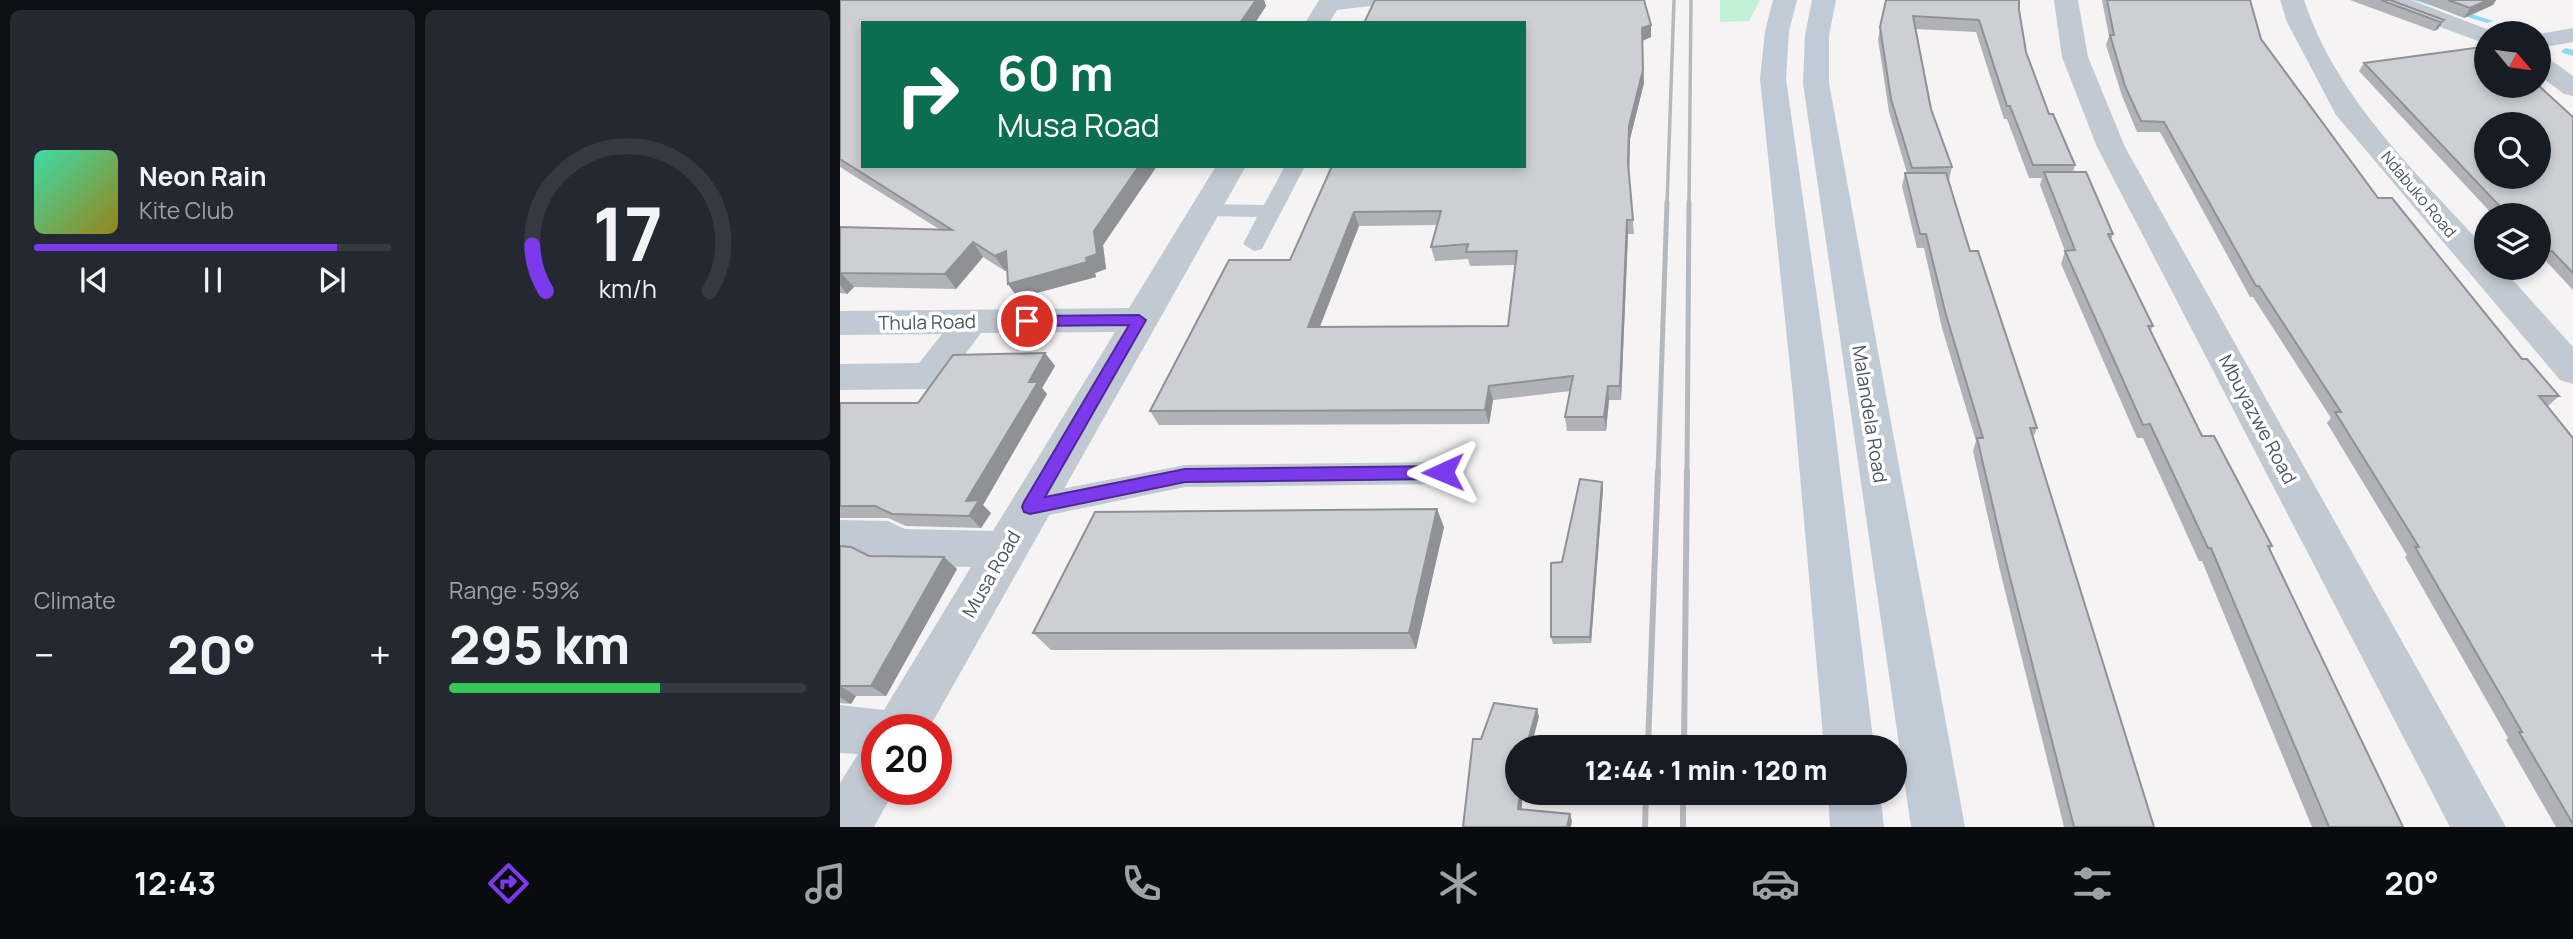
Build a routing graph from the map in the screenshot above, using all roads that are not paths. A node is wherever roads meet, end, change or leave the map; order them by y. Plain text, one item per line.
1 (1432, 0) edge
2 (1443, 0) edge
3 (1785, 0) edge
4 (1824, 0) edge
5 (2066, 0) edge
6 (2292, 0) edge
7 (2389, 0) edge
8 (1361, 1) edge
9 (1325, 10) edge
10 (1352, 21) edge
11 (1424, 21) edge
12 (2474, 31) edge
13 (2573, 35) edge
14 (2552, 39) edge
15 (2552, 73) edge
16 (2573, 88) edge
17 (1230, 168) edge
18 (1294, 168) edge
19 (1205, 210) junction
20 (1271, 211) junction
21 (1254, 244) dead end
22 (1139, 320) junction
23 (972, 321) junction
24 (840, 323) edge
25 (2573, 371) edge
26 (840, 377) edge
27 (1443, 472) dead end
28 (1030, 507) junction
29 (840, 538) edge
30 (1004, 550) junction
31 (910, 714) edge
32 (840, 729) edge
33 (861, 730) edge
34 (1848, 735) edge
35 (861, 798) edge
36 (1855, 805) edge
37 (844, 827) edge
38 (1857, 827) edge
39 (1938, 827) edge
40 (2479, 827) edge

1 - 2 lane
1 - 8 lane
1 - 11 lane
3 - 34 main road
4 - 39 main road, Malandela Road
5 - 40 street, Mbuyazwe Road
6 - 25 street, Ndabuko Road
7 - 12 street
8 - 9 lane
8 - 10 lane
13 - 14 street
15 - 16 street
17 - 19 street, Musa Road
18 - 20 lane
19 - 20 lane
19 - 22 street, Musa Road
20 - 21 lane
22 - 23 street, Thula Road
22 - 28 street, Musa Road
23 - 24 street, Thula Road
23 - 26 street
27 - 28 lane
28 - 30 street, Musa Road
29 - 30 street
30 - 31 street, Musa Road
32 - 33 street
35 - 37 street
36 - 38 main road

